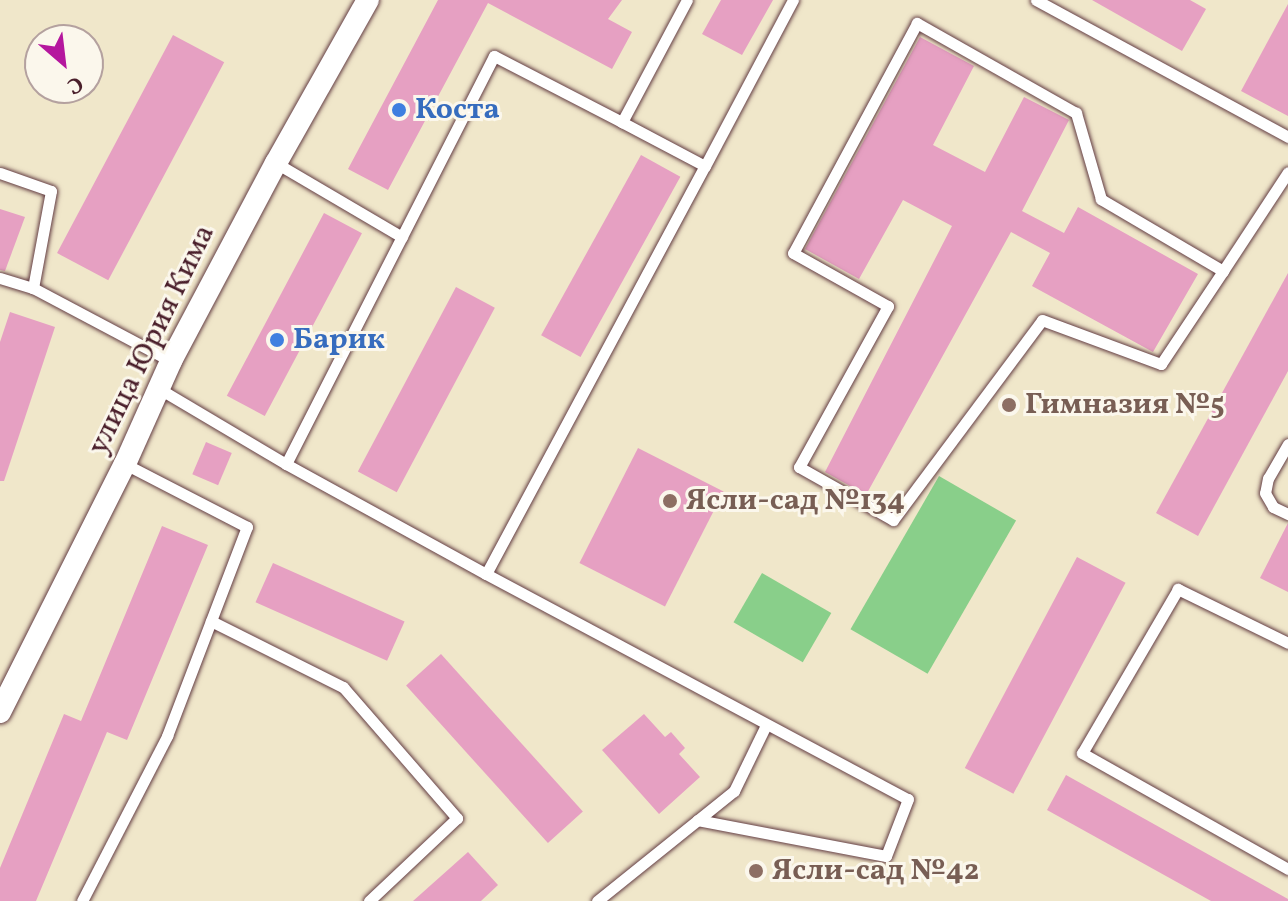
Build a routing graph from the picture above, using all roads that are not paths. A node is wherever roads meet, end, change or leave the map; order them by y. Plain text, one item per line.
1 (368, 0) edge
2 (687, 0) edge
3 (793, 0) edge
4 (1036, 0) edge
5 (622, 122) junction
6 (1287, 133) edge
7 (276, 163) junction
8 (705, 166) junction
9 (1288, 172) edge
10 (0, 173) edge
11 (402, 237) junction
12 (1223, 271) junction
13 (0, 278) edge
14 (33, 288) junction
15 (171, 361) junction
16 (158, 388) junction
17 (1288, 444) edge
18 (125, 464) junction
19 (286, 464) junction
20 (1288, 514) edge
21 (486, 574) junction
22 (211, 621) junction
23 (1288, 643) edge
24 (5, 686) edge
25 (0, 712) edge
26 (766, 725) junction
27 (697, 820) junction
28 (1288, 869) edge
29 (82, 901) edge
30 (369, 901) edge
31 (597, 901) edge

1 - 7 street, улица Юрия Кима
2 - 5 lane
3 - 8 lane
4 - 6 lane
5 - 8 lane
5 - 11 lane
7 - 11 lane
7 - 15 street, улица Юрия Кима
8 - 21 lane
9 - 12 lane
10 - 14 lane
11 - 19 lane
12 - 12 lane
13 - 14 lane
14 - 15 lane
15 - 16 street, улица Юрия Кима
16 - 18 street, улица Юрия Кима
16 - 19 lane
17 - 20 lane
18 - 22 lane
18 - 24 street, улица Юрия Кима
19 - 21 lane
21 - 26 lane
22 - 29 lane
22 - 30 lane
23 - 28 lane
24 - 25 street, улица Юрия Кима
26 - 27 lane
26 - 27 lane
27 - 31 lane

